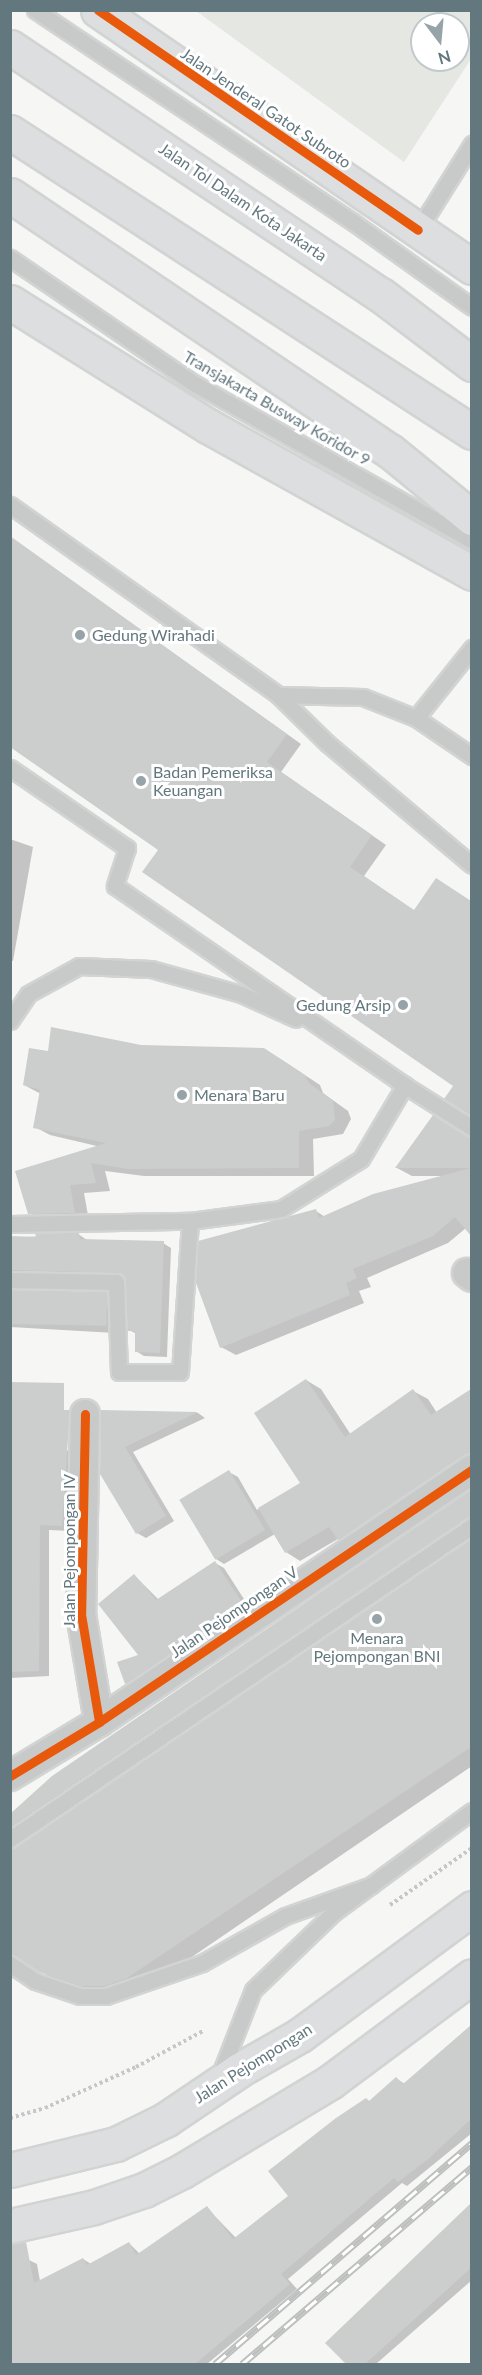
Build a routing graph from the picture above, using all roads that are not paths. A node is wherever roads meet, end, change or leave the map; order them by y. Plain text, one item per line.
1 (34, 10) edge
2 (98, 10) edge
3 (10, 47) edge
4 (10, 132) edge
5 (471, 144) edge
6 (10, 195) edge
7 (418, 230) junction
8 (10, 258) edge
9 (471, 267) edge
10 (10, 302) edge
11 (471, 307) edge
12 (471, 364) edge
13 (471, 432) edge
14 (10, 505) edge
15 (471, 518) edge
16 (471, 541) edge
17 (471, 573) edge
18 (471, 648) edge
19 (278, 695) junction
20 (416, 718) junction
21 (471, 756) edge
22 (10, 768) edge
23 (471, 865) edge
24 (10, 1021) edge
25 (405, 1085) junction
26 (471, 1128) edge
27 (190, 1221) junction
28 (10, 1224) edge
29 (10, 1280) edge
30 (85, 1414) dead end
31 (471, 1468) edge
32 (471, 1527) edge
33 (99, 1722) junction
34 (10, 1776) edge
35 (471, 1810) edge
36 (10, 1839) edge
37 (372, 1885) junction
38 (471, 1908) edge
39 (10, 1964) edge
40 (471, 1976) edge
41 (216, 2086) junction
42 (10, 2170) edge
43 (10, 2226) edge

1 - 11 lane
2 - 7 main road, Jalan Jenderal Gatot Subroto
3 - 12 main road, Jalan Tol Dalam Kota Jakarta
4 - 13 main road
5 - 7 lane
6 - 15 main road
7 - 9 main road, Jalan Jenderal Gatot Subroto
8 - 16 lane, Transjakarta Busway Koridor 9
10 - 17 main road
14 - 19 lane
18 - 20 lane
19 - 20 lane
19 - 23 lane
20 - 21 lane
22 - 25 lane
24 - 25 lane
25 - 26 lane
25 - 27 lane
27 - 28 lane
27 - 29 lane
30 - 33 street, Jalan Pejompongan IV
31 - 33 street, Jalan Pejompongan V
32 - 36 lane
33 - 34 street, Jalan Pejompongan V
35 - 37 lane
37 - 39 lane
37 - 41 lane
38 - 41 main road, Jalan Pejompongan
40 - 43 main road
41 - 42 main road, Jalan Pejompongan

